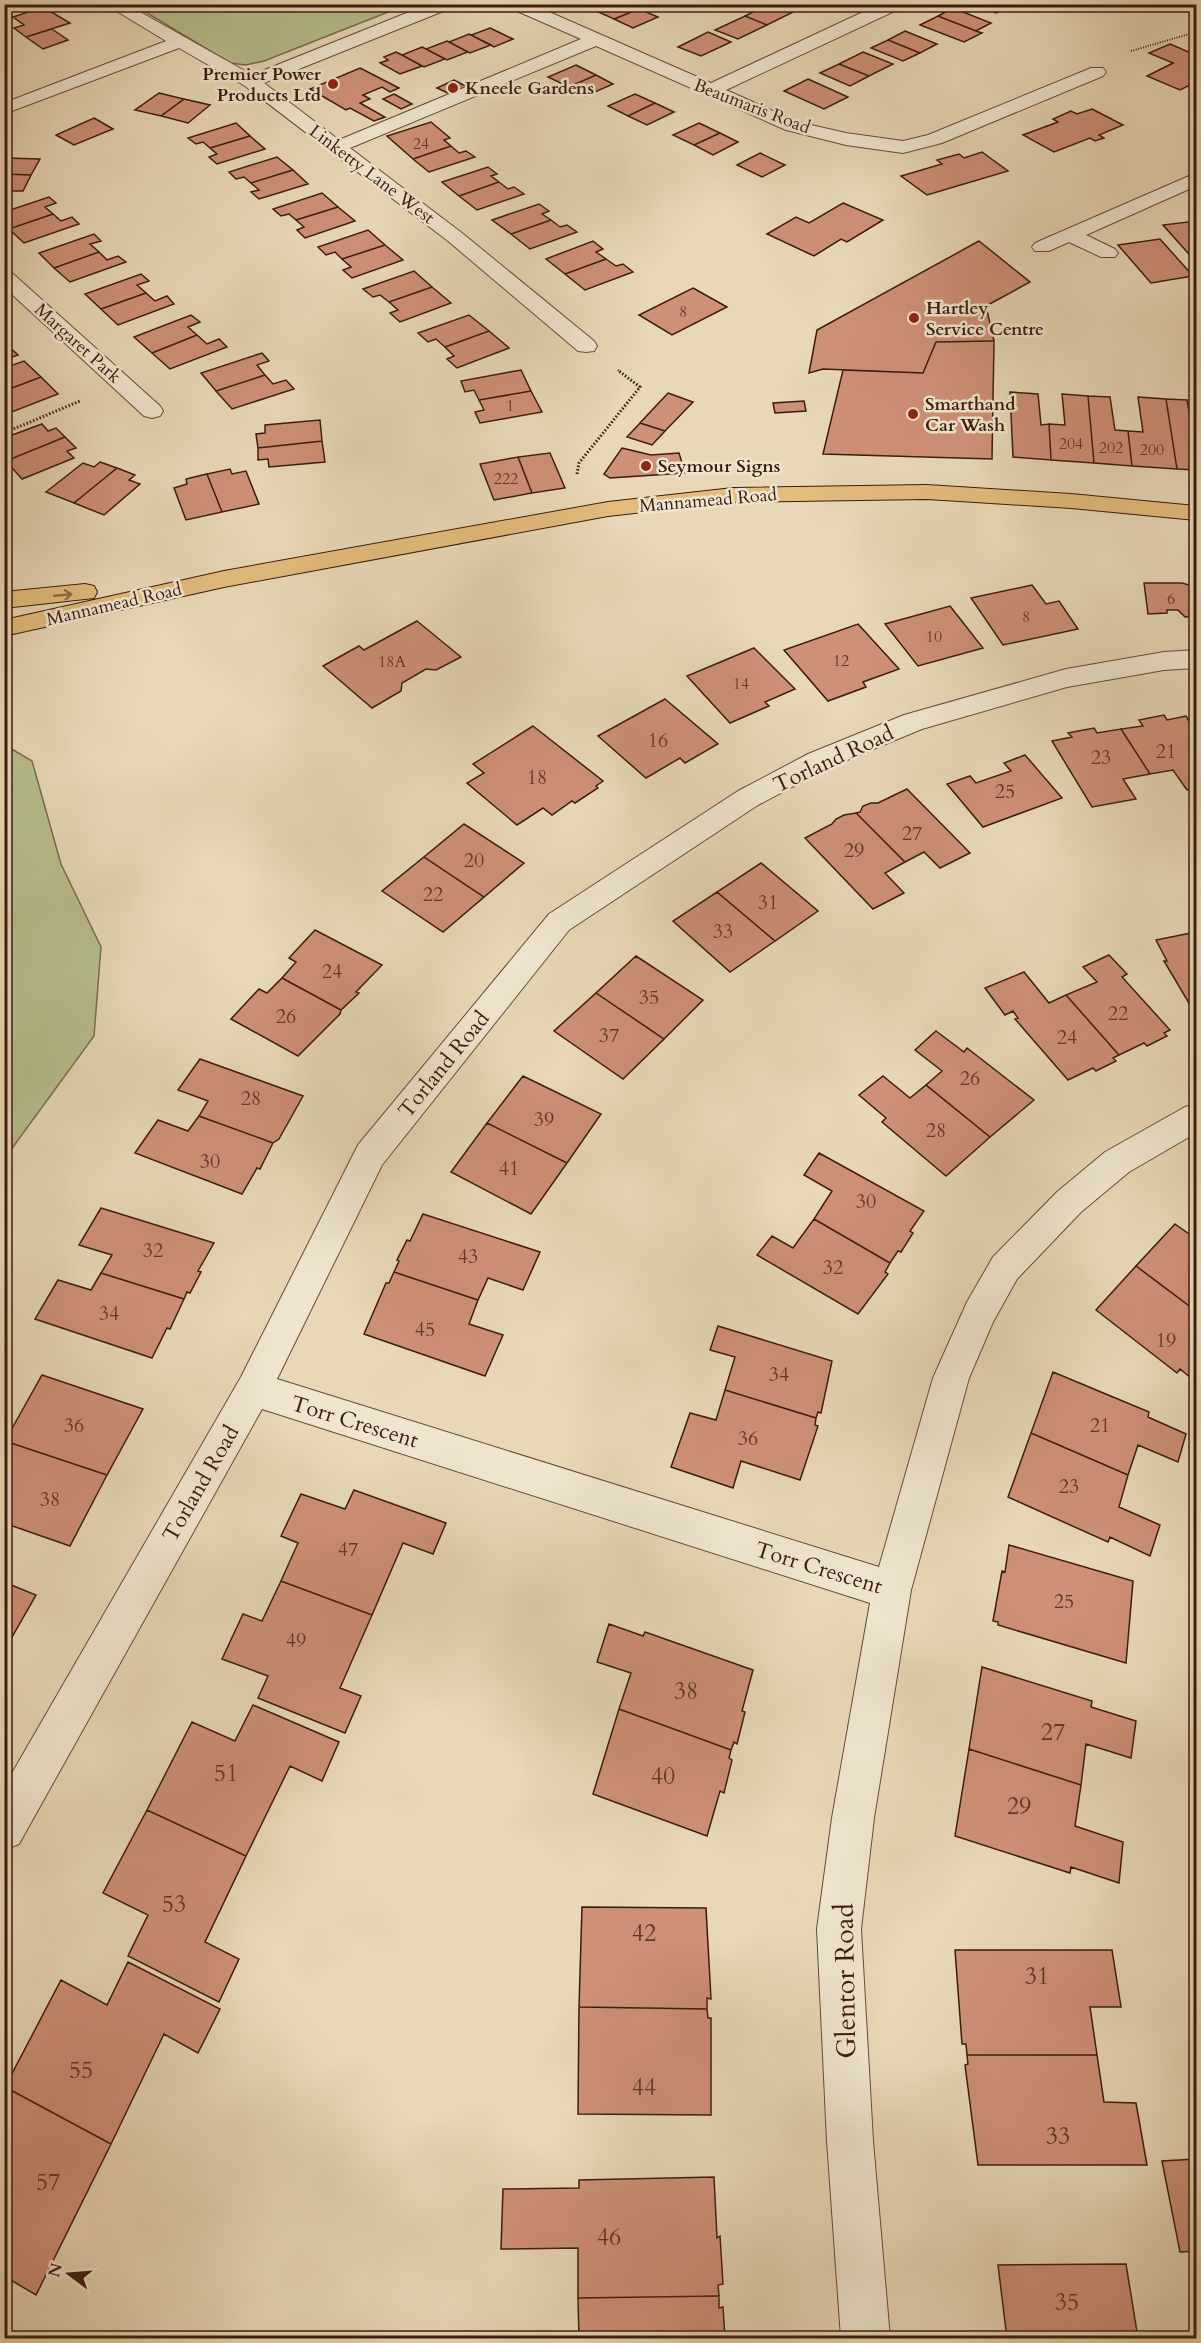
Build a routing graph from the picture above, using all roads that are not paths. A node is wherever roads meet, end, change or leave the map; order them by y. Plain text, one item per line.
1 (113, 4) edge
2 (445, 4) edge
3 (516, 4) edge
4 (895, 4) edge
5 (594, 40) junction
6 (180, 42) junction
7 (1097, 72) road end
8 (251, 82) junction
9 (709, 91) junction
10 (4, 109) edge
11 (337, 147) junction
12 (1197, 179) edge
13 (1070, 234) junction
14 (1042, 247) dead end
15 (1108, 253) dead end
16 (4, 276) edge
17 (586, 346) road end
18 (152, 411) dead end
19 (1197, 513) edge
20 (224, 579) junction
21 (4, 600) edge
22 (4, 628) edge
23 (1197, 659) edge
24 (1197, 1117) edge
25 (254, 1389) junction
26 (892, 1590) junction
27 (4, 1828) edge
28 (865, 2338) edge

1 - 6 street, Linketty Lane West
2 - 8 street
3 - 5 street, Beaumaris Road
4 - 9 street
5 - 9 street, Beaumaris Road
5 - 11 street
6 - 8 street, Linketty Lane West
6 - 10 street
7 - 9 street, Beaumaris Road
8 - 11 street, Linketty Lane West
11 - 17 street, Linketty Lane West
12 - 13 street
13 - 14 street
13 - 15 street
16 - 18 street, Margaret Park
19 - 20 main road, Mannamead Road
21 -> 20 main road, Mannamead Road
20 - 22 main road, Mannamead Road
23 - 25 street, Torland Road
24 - 26 street, Torr Crescent
25 - 26 street, Torr Crescent
25 - 27 street, Torland Road
26 - 28 street, Glentor Road

